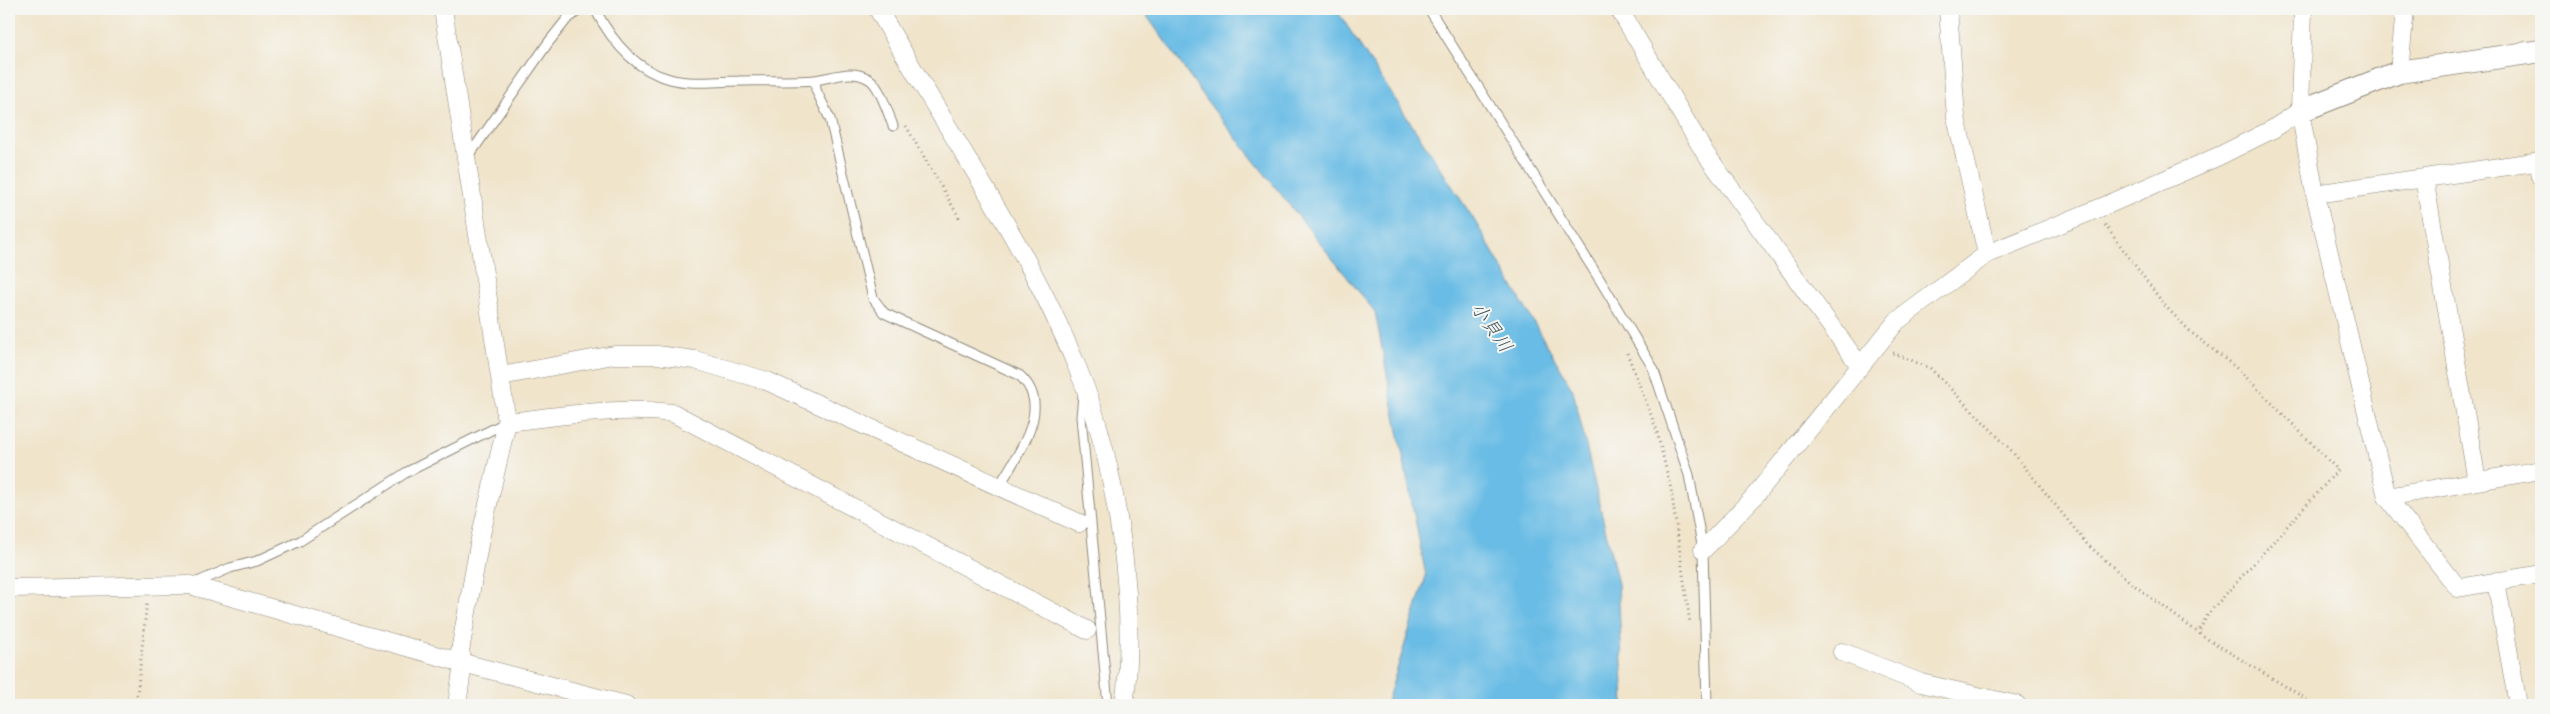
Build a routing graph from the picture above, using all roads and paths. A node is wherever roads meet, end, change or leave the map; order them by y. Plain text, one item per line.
1 (443, 9) edge
2 (581, 9) edge
3 (595, 9) edge
4 (878, 9) edge
5 (1429, 9) edge
6 (1619, 9) edge
7 (1948, 9) edge
8 (2303, 9) edge
9 (2405, 9) edge
10 (2541, 51) edge
11 (2399, 72) junction
12 (815, 80) junction
13 (2300, 111) junction
14 (893, 126) joint
15 (465, 153) junction
16 (2540, 167) edge
17 (2424, 178) junction
18 (2315, 194) junction
19 (2095, 210) junction
20 (960, 218) dead end
21 (1987, 254) junction
22 (1877, 346) junction
23 (1625, 350) dead end
24 (1860, 366) junction
25 (501, 376) junction
26 (1084, 385) junction
27 (507, 422) junction
28 (2541, 470) edge
29 (2478, 482) junction
30 (998, 487) junction
31 (2387, 497) junction
32 (1084, 524) junction
33 (1703, 550) junction
34 (2541, 574) edge
35 (2496, 581) junction
36 (190, 585) junction
37 (149, 586) junction
38 (9, 588) edge
39 (1690, 626) dead end
40 (1093, 631) junction
41 (2198, 633) junction
42 (1842, 652) dead end
43 (463, 663) junction
44 (136, 705) edge
45 (457, 705) edge
46 (626, 705) edge
47 (1108, 705) edge
48 (1124, 705) edge
49 (1707, 705) edge
50 (2017, 705) edge
51 (2306, 705) edge
52 (2518, 705) edge

1 - 15 street
2 - 15 lane
3 - 12 lane
4 - 26 street
5 - 33 lane
6 - 24 street
7 - 21 street
8 - 13 street
9 - 11 street
10 - 11 street
11 - 13 street
12 - 14 lane
12 - 30 lane
13 - 18 street
13 - 19 street
14 - 20 path
15 - 25 street
16 - 17 street
17 - 18 street
17 - 29 street
18 - 31 street
19 - 21 street
19 - 41 path
21 - 22 street
22 - 24 street
22 - 41 path
23 - 39 path
24 - 33 street
25 - 27 street
25 - 30 street
26 - 32 lane
26 - 48 street
27 - 36 lane
27 - 40 street
27 - 43 street
28 - 29 street
29 - 31 street
30 - 32 street
31 - 35 street
32 - 40 lane
33 - 49 lane
34 - 35 street
35 - 52 street
36 - 37 street
36 - 43 street
37 - 38 street
37 - 44 path
40 - 47 lane
41 - 51 path
42 - 50 street
43 - 45 street
43 - 46 street

